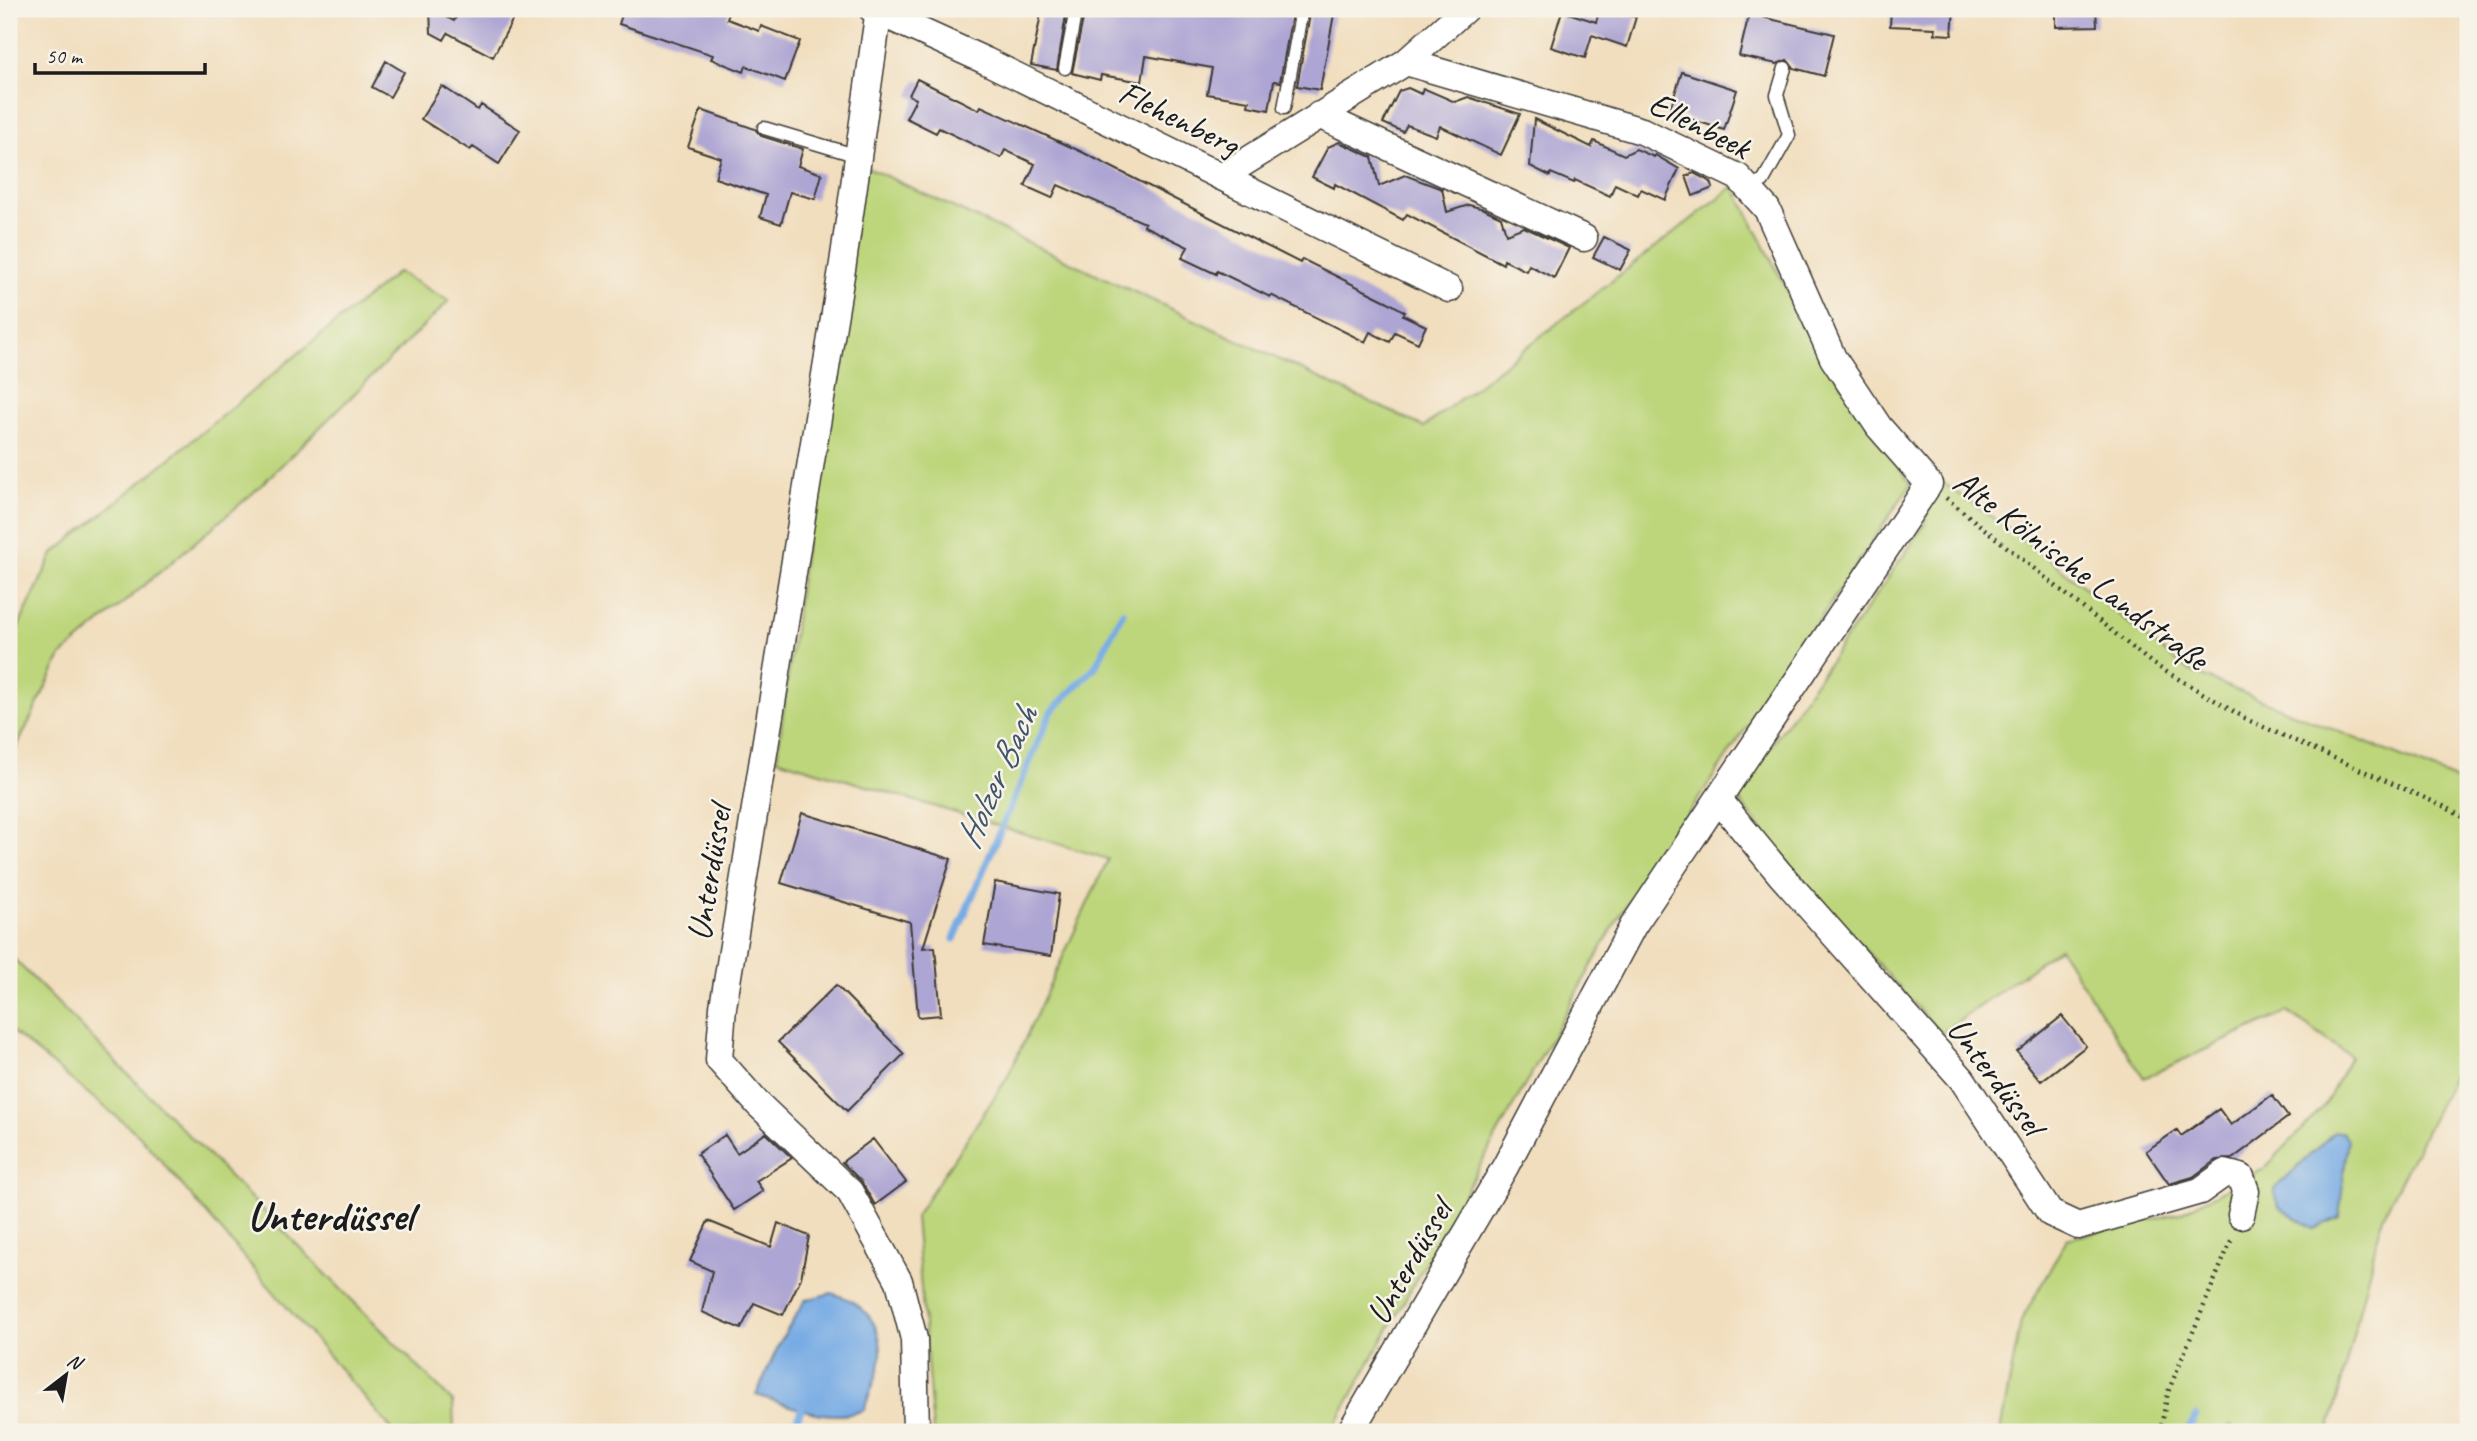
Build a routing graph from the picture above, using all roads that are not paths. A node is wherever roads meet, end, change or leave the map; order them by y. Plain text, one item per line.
1 (1076, 9) edge
2 (1302, 9) edge
3 (1465, 9) edge
4 (876, 10) edge
5 (1406, 62) junction
6 (1065, 68) dead end
7 (1785, 68) dead end
8 (1284, 108) dead end
9 (1319, 115) junction
10 (764, 128) dead end
11 (858, 156) junction
12 (1221, 177) junction
13 (1746, 186) junction
14 (1584, 238) dead end
15 (843, 263) joint
16 (1449, 289) dead end
17 (1929, 484) joint
18 (1719, 800) junction
19 (2241, 1215) road end
20 (916, 1432) edge
21 (1350, 1432) edge

1 - 6 lane
2 - 8 lane
3 - 5 street
4 - 11 street, Flehenberg
4 - 12 street, Flehenberg
5 - 9 street
5 - 13 street, Ellenbeek
7 - 13 lane
9 - 12 street
9 - 14 street
10 - 11 lane
11 - 15 street, Flehenberg
12 - 16 street, Flehenberg
13 - 17 street, Ellenbeek
15 - 20 street, Unterdüssel
17 - 18 street, Unterdüssel
18 - 19 street, Unterdüssel
18 - 21 street, Unterdüssel

